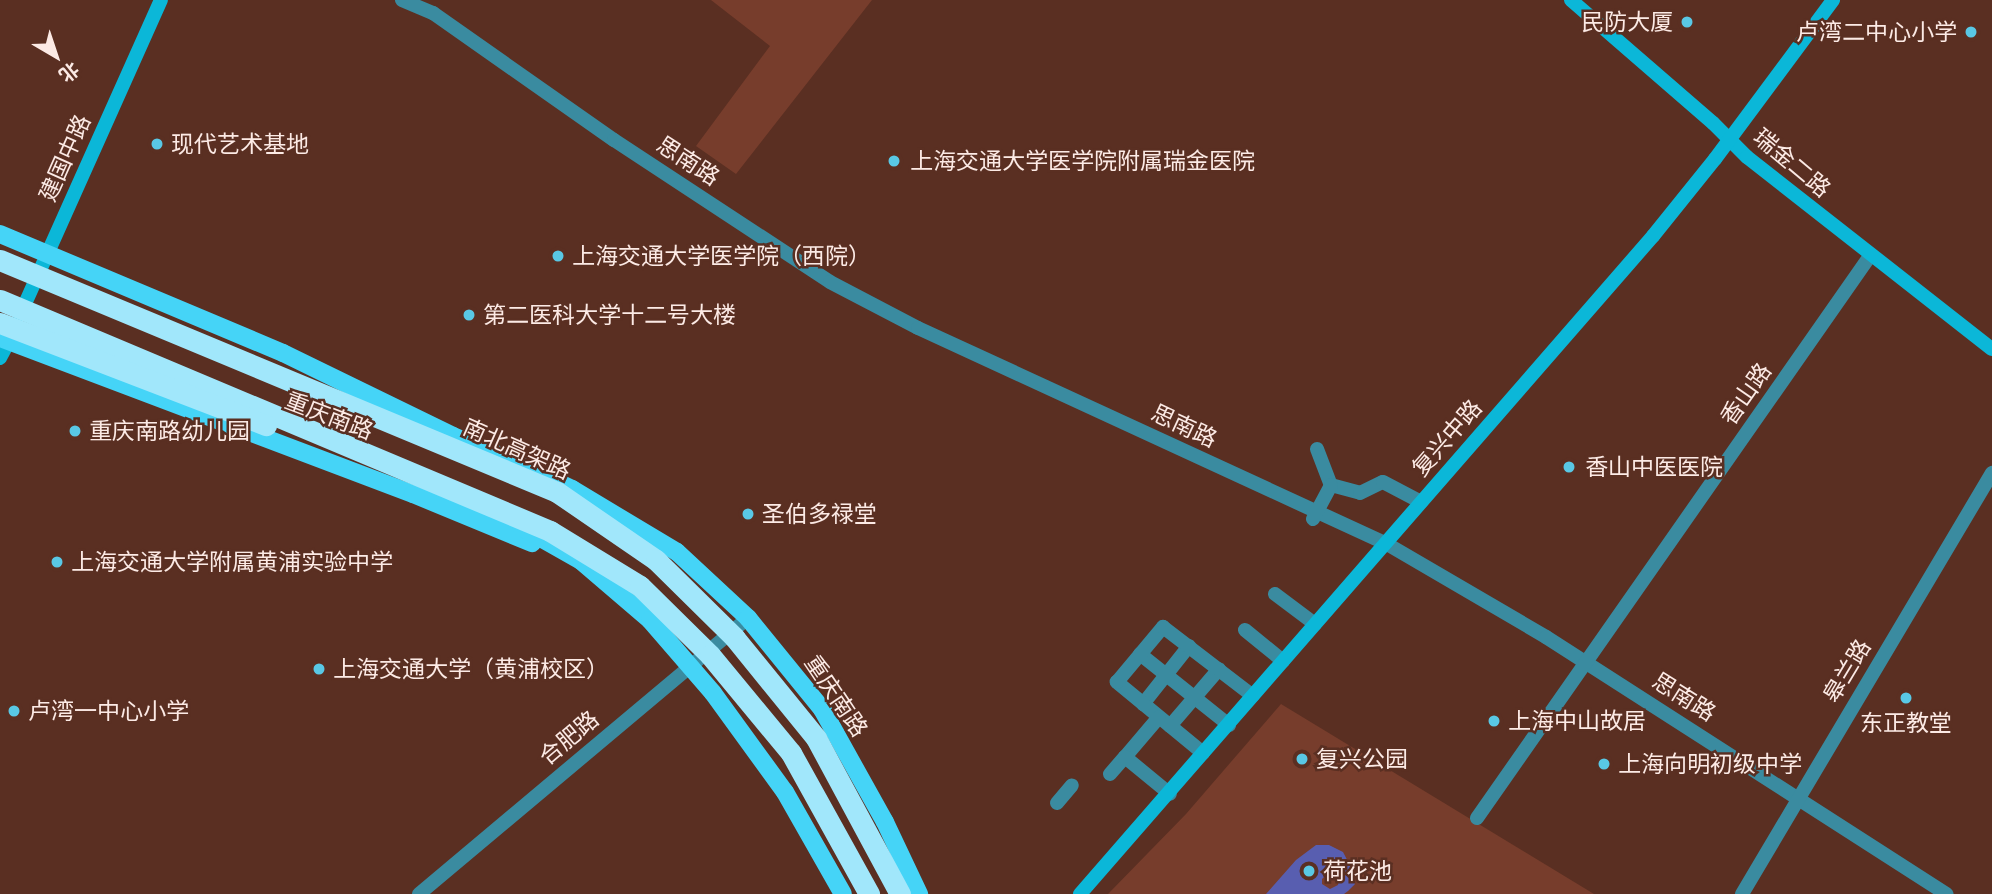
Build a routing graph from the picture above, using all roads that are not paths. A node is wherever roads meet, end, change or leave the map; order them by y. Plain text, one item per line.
1 (161, 0) edge
2 (402, 0) edge
3 (1571, 0) edge
4 (1833, 0) edge
5 (1728, 139) junction
6 (0, 234) edge
7 (0, 246) edge
8 (46, 254) junction
9 (1870, 256) junction
10 (0, 258) edge
11 (38, 272) junction
12 (0, 300) edge
13 (0, 314) edge
14 (7, 331) edge
15 (1992, 349) edge
16 (0, 358) edge
17 (317, 391) junction
18 (453, 436) junction
19 (1317, 449) dead end
20 (378, 458) junction
21 (1992, 473) edge
22 (1331, 485) junction
23 (1421, 502) junction
24 (1315, 516) junction
25 (1387, 544) junction
26 (1275, 594) dead end
27 (748, 618) junction
28 (1315, 624) junction
29 (1245, 631) dead end
30 (1189, 646) junction
31 (1140, 654) junction
32 (1283, 662) junction
33 (1587, 663) junction
34 (690, 667) junction
35 (1219, 669) junction
36 (1166, 675) junction
37 (1253, 696) junction
38 (1195, 698) junction
39 (1143, 704) junction
40 (1165, 722) junction
41 (1228, 725) junction
42 (1203, 753) junction
43 (1125, 758) junction
44 (1110, 774) dead end
45 (1072, 785) dead end
46 (1170, 794) junction
47 (1798, 797) junction
48 (1057, 803) dead end
49 (1477, 818) dead end
50 (419, 894) edge
51 (843, 894) edge
52 (869, 894) edge
53 (900, 894) edge
54 (919, 894) edge
55 (1080, 894) edge
56 (1742, 894) edge
57 (1947, 894) edge

1 - 8 main road, 建国中路
2 - 24 street, 思南路
3 - 5 main road, 瑞金二路
4 - 5 main road, 复兴中路
5 - 9 main road, 瑞金二路
5 - 23 main road, 复兴中路
6 - 8 main road, 重庆南路
7 - 17 highway, bridge
8 - 11 main road, 建国中路
8 - 18 main road, 重庆南路
9 - 15 main road, 瑞金二路
9 - 33 street, 香山路
10 - 11 main road, 重庆南路
10 - 17 highway, 南北高架路, bridge
11 - 14 main road, 建国中路
11 - 18 main road, 重庆南路
12 - 20 highway, bridge
13 - 14 main road, 重庆南路
14 - 16 main road, 建国中路
14 - 20 highway, bridge
14 - 34 main road, 重庆南路
17 - 53 highway, 南北高架路, bridge
18 - 27 main road, 重庆南路
19 - 22 street
20 - 52 highway, bridge
21 - 47 street, 皋兰路
22 - 23 street
22 - 24 street
23 - 25 main road, 复兴中路
24 - 25 street, 思南路
25 - 28 main road, 复兴中路
25 - 33 street, 思南路
26 - 28 street
27 - 34 street, 合肥路
27 - 54 main road, 重庆南路
28 - 32 main road, 复兴中路
29 - 32 street
30 - 31 street
30 - 35 street
30 - 36 street
31 - 36 street
31 - 39 street
32 - 37 main road, 复兴中路
33 - 47 street, 思南路
33 - 49 street, 香山路
34 - 50 street, 合肥路
34 - 51 main road, 重庆南路
35 - 37 street
35 - 38 street
36 - 38 street
36 - 39 street
37 - 41 main road, 复兴中路
38 - 40 street
38 - 41 street
39 - 40 street
40 - 42 street
40 - 43 street
41 - 42 main road, 复兴中路
42 - 46 main road, 复兴中路
43 - 44 street
43 - 46 street
45 - 48 street
46 - 55 main road, 复兴中路
47 - 56 street, 皋兰路
47 - 57 street, 思南路

